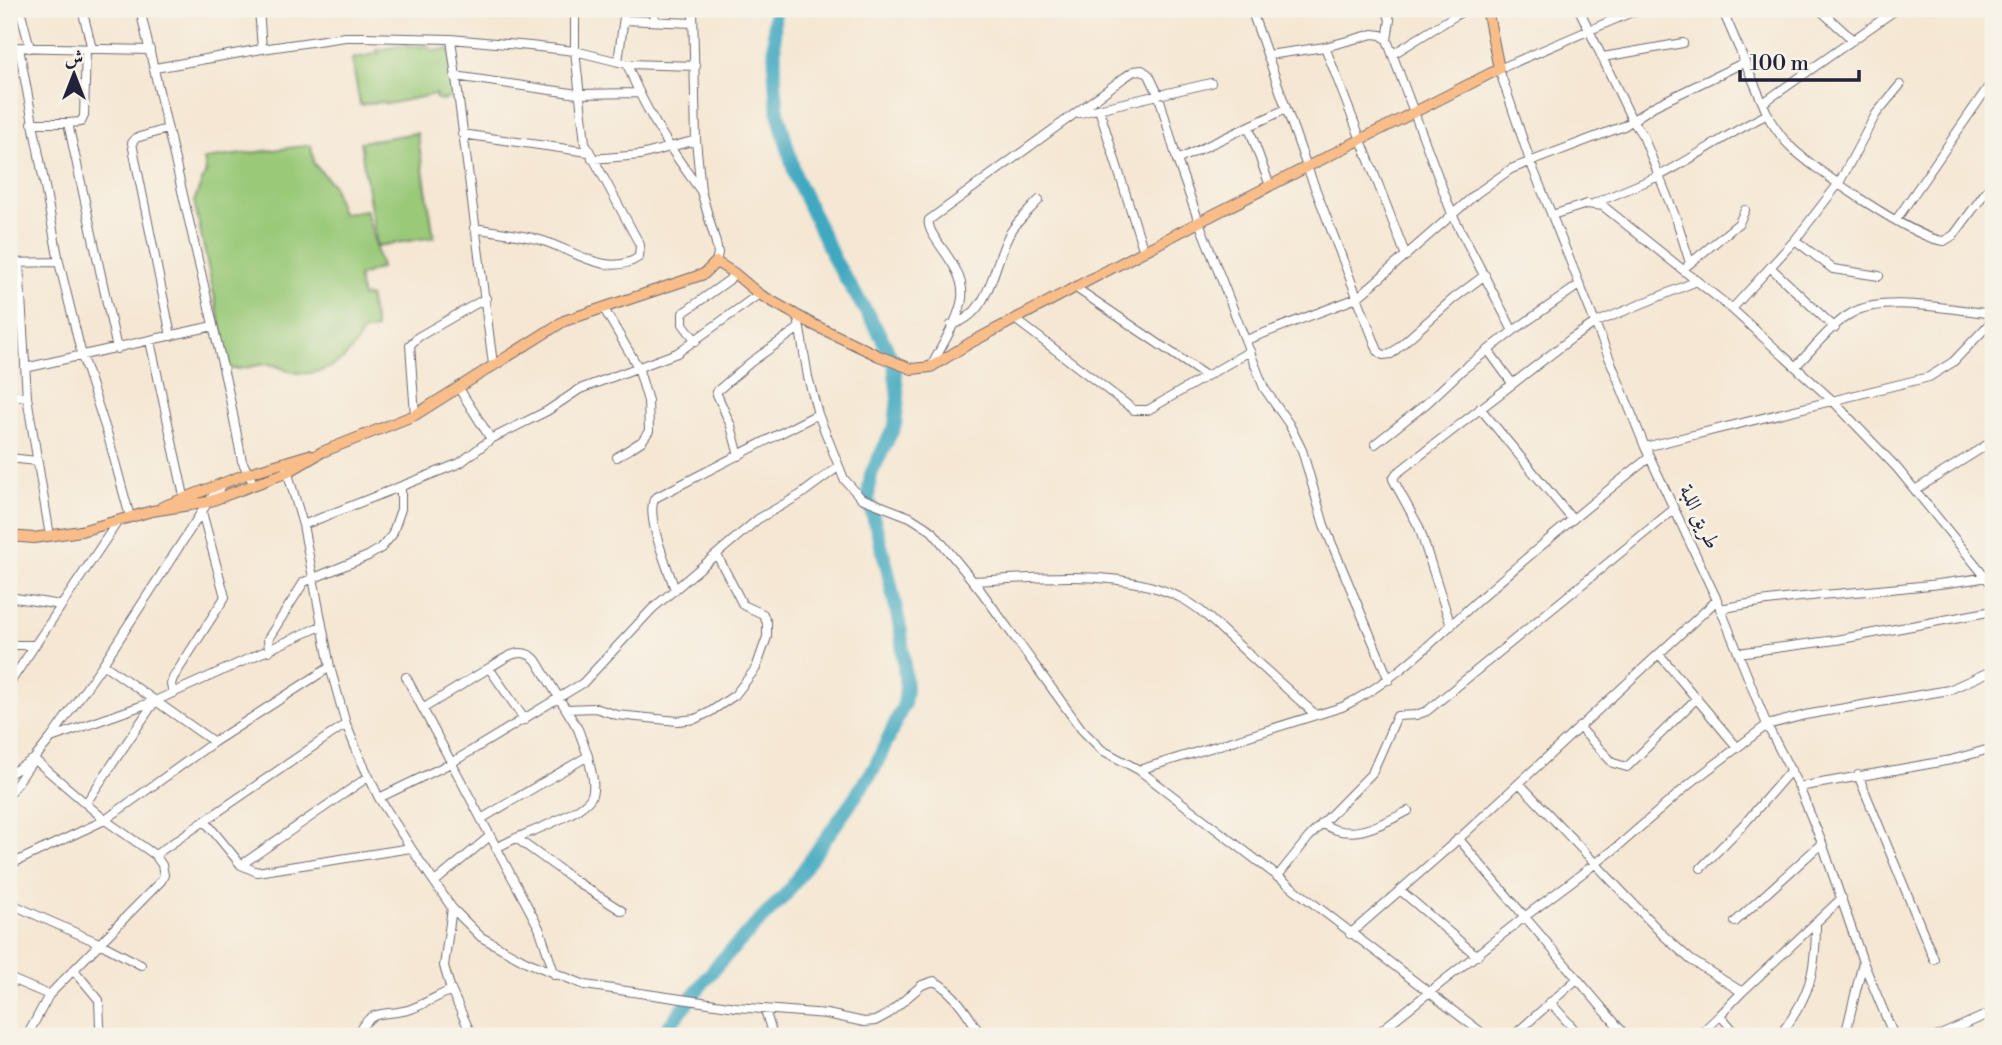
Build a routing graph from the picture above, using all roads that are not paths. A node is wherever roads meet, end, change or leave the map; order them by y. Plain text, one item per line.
1 (20, 9) edge
2 (82, 9) edge
3 (140, 9) edge
4 (258, 9) edge
5 (575, 9) edge
6 (625, 9) edge
7 (654, 9) edge
8 (694, 9) edge
9 (1251, 9) edge
10 (1385, 9) edge
11 (1466, 9) edge
12 (1487, 9) edge
13 (1579, 9) edge
14 (1639, 9) edge
15 (1722, 9) edge
16 (1819, 9) edge
17 (1897, 9) edge
18 (1987, 9) edge
19 (1993, 11) edge
20 (624, 20) junction
21 (655, 21) junction
22 (693, 23) junction
23 (1590, 30) junction
24 (451, 39) junction
25 (1387, 40) junction
26 (1853, 40) junction
27 (1683, 43) dead end
28 (9, 47) edge
29 (1325, 47) junction
30 (19, 48) junction
31 (30, 48) junction
32 (89, 49) junction
33 (262, 49) junction
34 (150, 50) junction
35 (575, 51) junction
36 (1268, 54) junction
37 (1393, 54) junction
38 (1603, 57) junction
39 (1745, 62) junction
40 (622, 63) junction
41 (696, 66) junction
42 (155, 68) junction
43 (1499, 69) junction
44 (455, 76) junction
45 (1993, 79) edge
46 (1211, 83) dead end
47 (1900, 85) dead end
48 (638, 93) junction
49 (578, 94) junction
50 (1159, 96) junction
51 (1763, 103) junction
52 (1286, 108) junction
53 (1099, 109) junction
54 (1414, 112) junction
55 (1077, 113) junction
56 (1768, 114) junction
57 (1632, 120) junction
58 (32, 123) junction
59 (68, 123) junction
60 (1249, 128) junction
61 (167, 129) junction
62 (462, 134) junction
63 (696, 140) junction
64 (1359, 140) junction
65 (670, 148) junction
66 (590, 155) junction
67 (1177, 160) junction
68 (1530, 161) junction
69 (1307, 167) junction
70 (1659, 176) junction
71 (1993, 182) edge
72 (1839, 183) junction
73 (1270, 186) junction
74 (701, 191) junction
75 (1039, 200) dead end
76 (1595, 203) junction
77 (1745, 210) dead end
78 (1452, 214) junction
79 (1552, 215) junction
80 (1896, 220) junction
81 (1199, 222) junction
82 (474, 228) junction
83 (1795, 240) junction
84 (1144, 252) junction
85 (1406, 256) junction
86 (59, 262) junction
87 (716, 262) junction
88 (9, 263) edge
89 (19, 263) junction
90 (1687, 266) junction
91 (1771, 268) junction
92 (734, 273) junction
93 (1485, 275) junction
94 (1879, 276) dead end
95 (1697, 281) junction
96 (1579, 285) junction
97 (1076, 288) junction
98 (759, 294) junction
99 (486, 298) junction
100 (1357, 298) junction
101 (603, 307) junction
102 (1732, 309) junction
103 (1993, 314) edge
104 (1015, 319) junction
105 (1993, 320) edge
106 (22, 321) junction
107 (9, 322) edge
108 (798, 322) junction
109 (1595, 323) junction
110 (951, 325) junction
111 (212, 326) junction
112 (1835, 328) junction
113 (1513, 331) junction
114 (171, 336) junction
115 (1246, 340) junction
116 (150, 341) junction
117 (696, 341) junction
118 (117, 349) junction
119 (1488, 350) junction
120 (1250, 351) junction
121 (82, 356) junction
122 (493, 364) junction
123 (1796, 366) junction
124 (638, 367) junction
125 (931, 367) junction
126 (25, 368) junction
127 (1206, 376) junction
128 (1512, 383) junction
129 (458, 387) junction
130 (9, 395) edge
131 (27, 397) junction
132 (1833, 401) junction
133 (1480, 408) junction
134 (818, 414) junction
135 (415, 415) junction
136 (491, 439) junction
137 (1993, 441) edge
138 (1376, 444) dead end
139 (1645, 447) junction
140 (322, 452) junction
141 (739, 456) junction
142 (617, 457) dead end
143 (1650, 457) junction
144 (9, 458) edge
145 (37, 461) junction
146 (242, 461) junction
147 (283, 461) junction
148 (838, 467) junction
149 (288, 472) junction
150 (249, 473) junction
151 (238, 478) junction
152 (224, 483) junction
153 (254, 485) junction
154 (401, 488) junction
155 (243, 489) junction
156 (1914, 490) junction
157 (184, 496) junction
158 (208, 502) junction
159 (1674, 509) junction
160 (152, 511) junction
161 (202, 512) junction
162 (130, 517) junction
163 (1572, 519) junction
164 (118, 521) junction
165 (303, 525) junction
166 (9, 536) edge
167 (50, 536) junction
168 (717, 555) junction
169 (312, 577) junction
170 (1987, 577) junction
171 (973, 581) junction
172 (1993, 586) edge
173 (675, 590) junction
174 (9, 597) edge
175 (1717, 600) junction
176 (61, 605) junction
177 (1720, 609) junction
178 (1993, 611) edge
179 (321, 626) junction
180 (1451, 626) junction
181 (9, 645) edge
182 (34, 645) junction
183 (269, 652) junction
184 (1738, 653) junction
185 (1659, 654) junction
186 (103, 664) junction
187 (330, 667) junction
188 (489, 668) junction
189 (1993, 670) edge
190 (407, 677) dead end
191 (1389, 680) junction
192 (9, 684) edge
193 (173, 693) junction
194 (560, 698) junction
195 (1697, 698) junction
196 (155, 701) junction
197 (424, 708) junction
198 (566, 709) junction
199 (1316, 715) junction
200 (525, 720) junction
201 (346, 724) junction
202 (1767, 726) junction
203 (1580, 727) junction
204 (51, 738) junction
205 (214, 742) junction
206 (1737, 747) junction
207 (1993, 748) edge
208 (588, 756) junction
209 (34, 759) junction
210 (451, 763) junction
211 (1139, 770) junction
212 (1791, 770) junction
213 (9, 774) edge
214 (1858, 775) junction
215 (368, 777) junction
216 (1519, 783) junction
217 (1799, 787) junction
218 (9, 795) edge
219 (379, 798) junction
220 (86, 803) junction
221 (1408, 811) dead end
222 (481, 819) junction
223 (105, 820) junction
224 (205, 821) junction
225 (1322, 823) junction
226 (490, 836) junction
227 (516, 838) junction
228 (1458, 838) junction
229 (1822, 843) junction
230 (411, 848) junction
231 (496, 848) junction
232 (155, 855) junction
233 (1595, 864) junction
234 (9, 865) edge
235 (241, 865) junction
236 (1701, 867) dead end
237 (1277, 877) junction
238 (436, 881) junction
239 (1400, 890) junction
240 (1842, 898) junction
241 (9, 903) edge
242 (452, 908) junction
243 (622, 911) dead end
244 (1523, 918) junction
245 (1735, 922) dead end
246 (1816, 923) junction
247 (1350, 934) junction
248 (101, 944) junction
249 (1477, 956) junction
250 (1934, 959) dead end
251 (1863, 962) junction
252 (141, 965) dead end
253 (74, 970) junction
254 (555, 975) junction
255 (9, 978) edge
256 (1577, 979) junction
257 (451, 990) junction
258 (1742, 992) junction
259 (1430, 994) junction
260 (49, 995) junction
261 (1550, 1002) junction
262 (765, 1010) junction
263 (1993, 1012) edge
264 (1720, 1015) junction
265 (100, 1026) junction
266 (27, 1036) edge
267 (98, 1036) edge
268 (103, 1036) edge
269 (356, 1036) edge
270 (472, 1036) edge
271 (774, 1036) edge
272 (981, 1036) edge
273 (1374, 1036) edge
274 (1486, 1036) edge
275 (1513, 1036) edge
276 (1580, 1036) edge
277 (1626, 1036) edge
278 (1698, 1036) edge
279 (1738, 1036) edge
280 (1779, 1036) edge
281 (1845, 1036) edge
282 (1894, 1036) edge
283 (1938, 1036) edge

1 - 31 street
2 - 32 street
3 - 34 street
4 - 33 street
5 - 35 street
6 - 20 street
7 - 21 street
8 - 22 street
9 - 36 street
10 - 25 street
11 - 37 street
12 - 43 main road, طريق اللبة
13 - 23 street
14 - 23 street
15 - 39 street
16 - 26 street
17 - 26 street
18 - 19 street
20 - 21 street
20 - 40 street
21 - 22 street
22 - 41 street
23 - 38 street
23 - 43 street
24 - 33 street
24 - 35 street
24 - 44 street
25 - 29 street
25 - 37 street
26 - 51 street
27 - 38 street
28 - 30 street
29 - 36 street
29 - 64 street
30 - 31 street
30 - 58 street
31 - 32 street
32 - 34 street
32 - 59 street
33 - 42 street
34 - 42 street
35 - 40 street
35 - 49 street
36 - 52 street
37 - 54 street
38 - 57 street
39 - 51 street
39 - 57 street
40 - 41 street
40 - 48 street
41 - 63 street
42 - 61 street
43 - 54 main road
43 - 68 street, طريق اللبة
44 - 49 street
44 - 62 street
45 - 80 street
46 - 50 street
47 - 72 street
48 - 49 street
48 - 65 street
49 - 66 street
50 - 53 street
50 - 55 street
50 - 67 street
51 - 56 street
52 - 60 street
52 - 69 street
53 - 55 street
53 - 84 street
54 - 64 main road
54 - 78 street
55 - 110 street
56 - 70 street
56 - 72 street
57 - 68 street
57 - 70 street
58 - 59 street
58 - 86 street
59 - 118 street
60 - 67 street
60 - 73 street
61 - 111 street
61 - 114 street
62 - 66 street
62 - 82 street
63 - 65 street
63 - 74 street
64 - 69 main road
64 - 85 street
65 - 66 street
65 - 74 street
66 - 82 street
67 - 81 street
68 - 78 street
68 - 79 street, طريق اللبة
69 - 73 main road
69 - 100 street
70 - 76 street
70 - 90 street
71 - 80 street
72 - 80 street
72 - 83 street
73 - 81 main road
74 - 87 street
75 - 110 street
76 - 79 street
76 - 90 street
77 - 90 street
78 - 85 street
78 - 93 street
79 - 96 street, طريق اللبة
81 - 84 main road
81 - 115 street
82 - 99 street
83 - 91 street
83 - 94 street
84 - 97 main road
85 - 100 street
86 - 89 street
86 - 121 street
87 - 92 main road
87 - 101 main road
88 - 89 street
89 - 106 street
90 - 95 street
91 - 102 street
91 - 112 street
92 - 98 main road
92 - 117 street
93 - 100 street
93 - 113 street
95 - 102 street
95 - 109 street
96 - 109 street, طريق اللبة
96 - 113 street
97 - 104 main road
97 - 127 street
98 - 108 main road
98 - 117 street
99 - 122 street
99 - 135 street
100 - 115 street
101 - 122 main road
101 - 124 street
102 - 123 street
103 - 112 street
104 - 125 main road
104 - 127 street
105 - 132 street
106 - 107 street
106 - 126 street
108 - 125 main road
108 - 134 street
108 - 141 street
109 - 128 street
109 - 139 street, طريق اللبة
110 - 125 street
111 - 114 street
111 - 146 street
112 - 123 street
113 - 119 street
114 - 116 street
115 - 120 street
116 - 118 street
116 - 157 street
117 - 124 street
118 - 121 street
119 - 128 street
119 - 138 street
120 - 127 street
120 - 191 street
121 - 126 street
121 - 162 street
122 - 129 main road
123 - 132 street
124 - 136 street
124 - 142 street
126 - 131 street
128 - 133 street
129 - 135 main road
129 - 136 street
130 - 131 street
131 - 145 street
132 - 139 street
132 - 156 street
133 - 163 street
133 - 180 street
134 - 141 street
134 - 148 street
135 - 140 main road
136 - 154 street
137 - 156 street
139 - 143 street, طريق اللبة
140 - 147 main road
140 - 149 main road
141 - 173 street
143 - 159 street, طريق اللبة
143 - 163 street
144 - 145 street
145 - 167 street
146 - 150 street
146 - 151 street
147 - 149 street
147 - 150 main road
148 - 168 street
148 - 171 street
149 - 153 main road
149 - 165 street
150 - 151 main road
150 - 153 street
151 - 152 main road
151 - 155 street
152 - 157 main road
152 - 158 street
153 - 155 main road
154 - 165 street
154 - 169 street
155 - 158 main road
156 - 170 street
157 - 160 main road
158 - 160 main road
158 - 161 street
159 - 175 street, طريق اللبة
159 - 225 street
160 - 162 main road
161 - 186 street
161 - 193 street
162 - 164 main road
163 - 180 street
164 - 167 main road
164 - 176 street
165 - 169 street
166 - 167 main road
168 - 173 street
168 - 198 street
169 - 179 street
169 - 183 street
170 - 172 street
170 - 177 street
171 - 199 street
171 - 211 street
173 - 194 street
174 - 176 street
175 - 177 street, طريق اللبة
175 - 185 street
176 - 182 street
177 - 184 street, طريق اللبة
178 - 184 street
179 - 183 street
179 - 187 street
180 - 191 street
181 - 182 street
182 - 192 street
183 - 193 street
184 - 202 street, طريق اللبة
185 - 195 street
185 - 203 street
186 - 196 street
186 - 204 street
187 - 201 street
187 - 205 street
188 - 194 street
188 - 197 street
188 - 200 street
189 - 202 street
190 - 197 street
191 - 199 street
193 - 196 street
194 - 198 street
194 - 200 street
195 - 203 street
195 - 206 street
196 - 204 street
196 - 205 street
196 - 220 street
197 - 210 street
198 - 208 street
199 - 211 street
200 - 210 street
201 - 215 street
201 - 224 street
202 - 206 street
202 - 212 street, طريق اللبة
203 - 216 street
204 - 209 street
205 - 223 street
206 - 233 street
207 - 214 street
208 - 222 street
208 - 227 street
209 - 213 street
209 - 218 street
209 - 220 street
210 - 219 street
210 - 222 street
211 - 237 street
212 - 217 street, طريق اللبة
212 - 236 street
214 - 217 street
214 - 250 street
215 - 219 street
215 - 235 street
216 - 228 street
216 - 233 street
217 - 229 street, طريق اللبة
219 - 230 street
220 - 223 street
221 - 225 street
222 - 226 street
223 - 232 street
223 - 234 street
224 - 232 street
224 - 235 street
225 - 237 street
226 - 231 street
226 - 238 street
227 - 231 street
227 - 243 street
228 - 239 street
228 - 244 street
229 - 240 street, طريق اللبة
229 - 245 street
230 - 235 street
230 - 238 street
231 - 254 street
232 - 248 street
233 - 244 street
233 - 258 street
237 - 247 street
238 - 242 street
239 - 247 street
239 - 249 street
240 - 246 street
240 - 251 street, طريق اللبة
241 - 248 street
242 - 254 street
242 - 257 street
244 - 249 street
244 - 256 street
246 - 258 street
246 - 280 street
247 - 259 street
248 - 252 street
248 - 253 street
249 - 259 street
251 - 281 street
251 - 282 street, طريق اللبة
253 - 260 street
253 - 265 street
254 - 262 street
255 - 260 street
256 - 261 street
256 - 277 street
257 - 269 street
257 - 270 street
258 - 264 street
259 - 273 street
259 - 274 street
260 - 266 street
261 - 275 street
261 - 276 street
262 - 271 street
262 - 272 street
263 - 283 street
264 - 278 street
264 - 279 street
265 - 267 street
265 - 268 street

